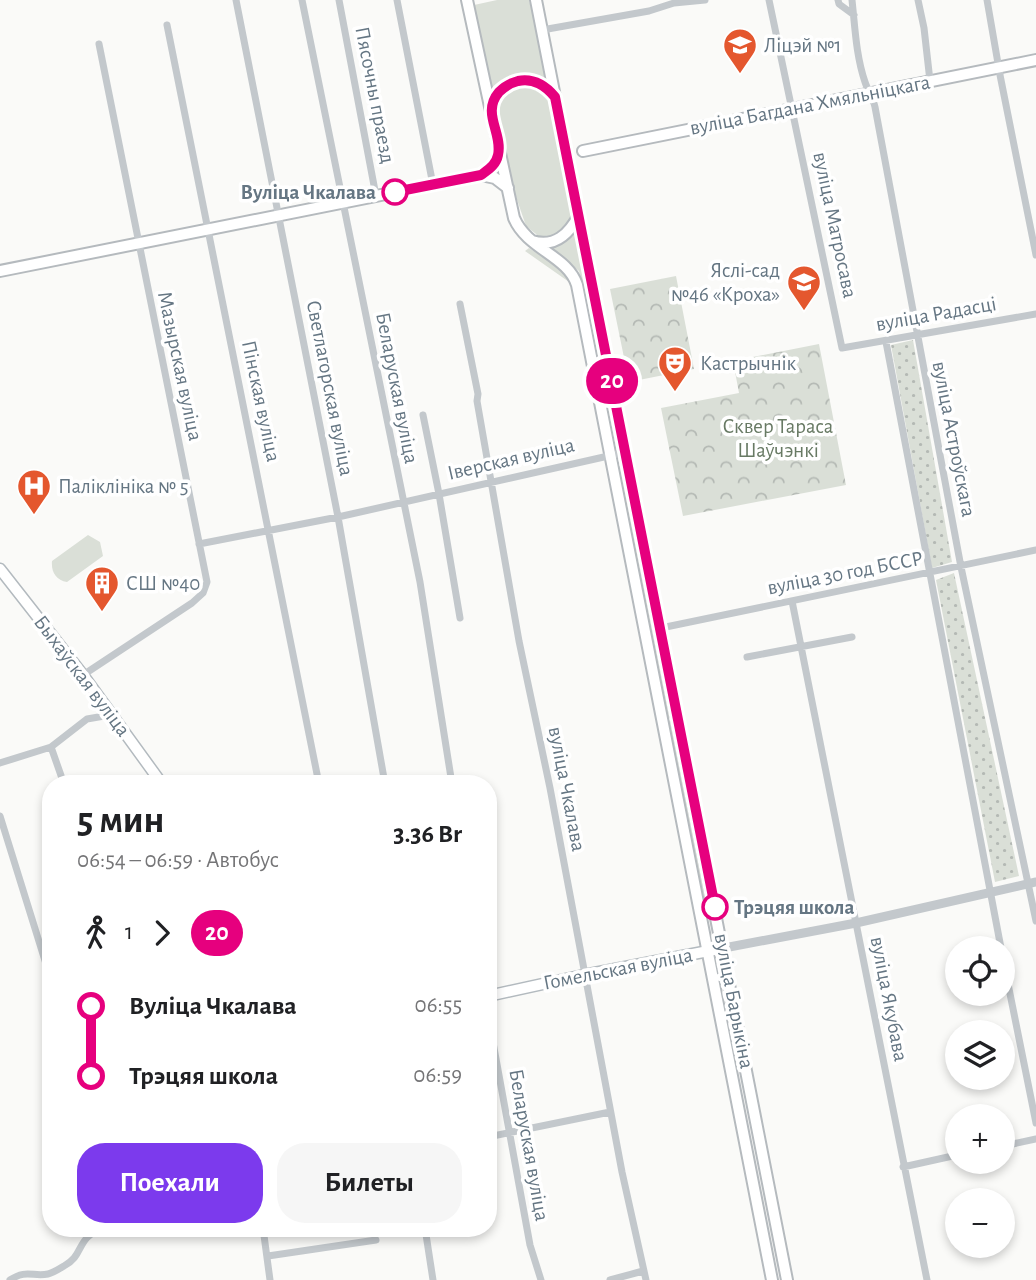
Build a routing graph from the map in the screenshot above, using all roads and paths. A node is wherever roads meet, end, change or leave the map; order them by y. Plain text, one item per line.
1 (236, 0) edge
2 (302, 0) edge
3 (339, 0) edge
4 (397, 0) edge
5 (467, 0) edge
6 (536, 0) edge
7 (705, 0) edge
8 (769, 0) edge
9 (838, 0) edge
10 (852, 0) edge
11 (918, 0) edge
12 (987, 0) edge
13 (673, 2) edge
14 (854, 15) junction
15 (167, 25) dead end
16 (547, 30) junction
17 (99, 44) dead end
18 (1036, 60) edge
19 (999, 67) junction
20 (930, 81) junction
21 (872, 94) junction
22 (555, 97) junction
23 (793, 109) junction
24 (491, 114) junction
25 (561, 128) junction
26 (499, 150) junction
27 (583, 151) junction
28 (481, 175) junction
29 (571, 179) junction
30 (433, 185) junction
31 (508, 188) junction
32 (376, 196) junction
33 (342, 203) junction
34 (579, 215) junction
35 (278, 216) junction
36 (208, 230) junction
37 (529, 240) junction
38 (138, 244) junction
39 (1036, 255) edge
40 (0, 271) edge
41 (460, 304) dead end
42 (1036, 314) edge
43 (917, 336) junction
44 (886, 342) junction
45 (842, 348) joint
46 (423, 415) dead end
47 (626, 452) junction
48 (611, 455) junction
49 (492, 482) junction
50 (439, 494) junction
51 (402, 501) junction
52 (338, 517) junction
53 (270, 531) junction
54 (199, 544) junction
55 (1036, 550) edge
56 (961, 567) junction
57 (0, 569) edge
58 (929, 573) junction
59 (792, 601) junction
60 (460, 618) dead end
61 (661, 628) junction
62 (852, 637) dead end
63 (801, 646) junction
64 (747, 657) dead end
65 (83, 675) junction
66 (110, 715) junction
67 (51, 747) junction
68 (0, 763) edge
69 (61, 775) edge
70 (153, 775) edge
71 (318, 775) edge
72 (383, 775) edge
73 (451, 775) edge
74 (0, 816) edge
75 (1032, 883) edge
76 (989, 893) junction
77 (1036, 921) edge
78 (856, 923) junction
79 (998, 936) edge
80 (724, 948) junction
81 (42, 950) edge
82 (708, 951) junction
83 (584, 975) junction
84 (497, 994) edge
85 (1014, 1006) edge
86 (497, 1064) edge
87 (1033, 1091) edge
88 (610, 1112) junction
89 (1036, 1123) edge
90 (510, 1134) junction
91 (497, 1136) edge
92 (1036, 1139) edge
93 (1015, 1143) edge
94 (945, 1158) edge
95 (903, 1167) junction
96 (87, 1237) edge
97 (265, 1237) edge
98 (426, 1237) edge
99 (376, 1240) dead end
100 (268, 1256) junction
101 (643, 1271) junction
102 (10, 1280) edge
103 (270, 1280) edge
104 (433, 1280) edge
105 (541, 1280) edge
106 (610, 1280) edge
107 (646, 1280) edge
108 (772, 1280) edge
109 (787, 1280) edge
110 (927, 1280) edge

1 - 35 street, Светлагорская вуліца
2 - 33 street, Беларуская вуліца
3 - 32 street, Пясочны праезд
4 - 30 street
5 - 24 main road, вуліца Барыкіна
6 - 16 main road, вуліца Барыкіна
7 - 13 street
8 - 23 street, вуліца Матросава
9 - 14 street
10 - 14 street, вуліца Астроўскага
11 - 20 street
12 - 19 street
13 - 16 street
14 - 21 street, вуліца Астроўскага
15 - 36 street, Пінская вуліца
16 - 22 main road, вуліца Барыкіна
17 - 38 street, Мазырская вуліца
18 - 19 main road, вуліца Багдана Хмяльніцкага
19 - 20 main road, вуліца Багдана Хмяльніцкага
19 - 39 street
20 - 21 main road, вуліца Багдана Хмяльніцкага
21 - 23 main road, вуліца Багдана Хмяльніцкага
21 - 43 street, вуліца Астроўскага
22 - 24 main road
22 - 25 main road, вуліца Барыкіна
23 - 27 main road, вуліца Багдана Хмяльніцкага
23 - 45 street, вуліца Матросава
24 - 26 main road, вуліца Барыкіна
25 - 27 main road
25 - 29 main road, вуліца Барыкіна
26 - 28 main road
26 - 31 main road, вуліца Барыкіна
27 - 29 main road
28 - 30 main road
28 - 31 main road
29 - 34 main road, вуліца Барыкіна
30 - 32 main road
31 - 37 main road, вуліца Барыкіна
32 - 33 main road
33 - 35 main road
33 - 51 street, Беларуская вуліца
34 - 37 main road
34 - 47 main road, вуліца Барыкіна
35 - 36 main road
35 - 52 street, Светлагорская вуліца
36 - 38 main road
36 - 53 street, Пінская вуліца
37 - 48 main road, вуліца Барыкіна
38 - 40 main road
38 - 54 street, Мазырская вуліца
41 - 49 street, вуліца Чкалава
42 - 43 street, вуліца Радасці
43 - 44 street, вуліца Радасці
43 - 56 street, вуліца Астроўскага
44 - 45 street, вуліца Радасці
44 - 58 street
46 - 50 street
47 - 48 street, Іверская вуліца
47 - 61 main road, вуліца Барыкіна
48 - 49 street, Іверская вуліца
48 - 82 main road, вуліца Барыкіна
49 - 50 street, Іверская вуліца
49 - 83 street, вуліца Чкалава
50 - 51 street, Іверская вуліца
50 - 60 street
51 - 52 street, Іверская вуліца
51 - 73 street, Беларуская вуліца
52 - 53 street, Іверская вуліца
52 - 72 street, Светлагорская вуліца
53 - 54 street, Іверская вуліца
53 - 71 street, Пінская вуліца
54 - 65 street, Мазырская вуліца
55 - 56 street, вуліца 30 год БССР
56 - 58 street, вуліца 30 год БССР
56 - 75 street, вуліца Астроўскага
57 - 65 main road, Быхаўская вуліца
58 - 59 street, вуліца 30 год БССР
58 - 76 street
59 - 61 street, вуліца 30 год БССР
59 - 63 street, вуліца Якубава
61 - 80 main road, вуліца Барыкіна
62 - 63 street
63 - 64 street
63 - 78 street, вуліца Якубава
65 - 66 main road, Быхаўская вуліца
66 - 67 street
66 - 70 main road, Быхаўская вуліца
67 - 68 street
67 - 69 street
74 - 81 street
75 - 76 street, Гомельская вуліца
75 - 77 street, вуліца Астроўскага
76 - 78 street, Гомельская вуліца
76 - 79 street
78 - 80 street, Гомельская вуліца
78 - 95 street, вуліца Якубава
80 - 82 main road, Гомельская вуліца
80 - 109 main road, вуліца Барыкіна
82 - 83 main road, Гомельская вуліца
82 - 108 main road, вуліца Барыкіна
83 - 84 main road, Гомельская вуліца
83 - 88 street, вуліца Чкалава
85 - 87 street
86 - 90 street, Беларуская вуліца
87 - 89 street
88 - 90 street
88 - 101 street, вуліца Чкалава
90 - 91 street
90 - 105 street, Беларуская вуліца
92 - 93 street
94 - 95 street
95 - 110 street, вуліца Якубава
96 - 102 street
97 - 100 street
98 - 104 street
99 - 100 street
100 - 103 street
101 - 106 street
101 - 107 street, вуліца Чкалава

